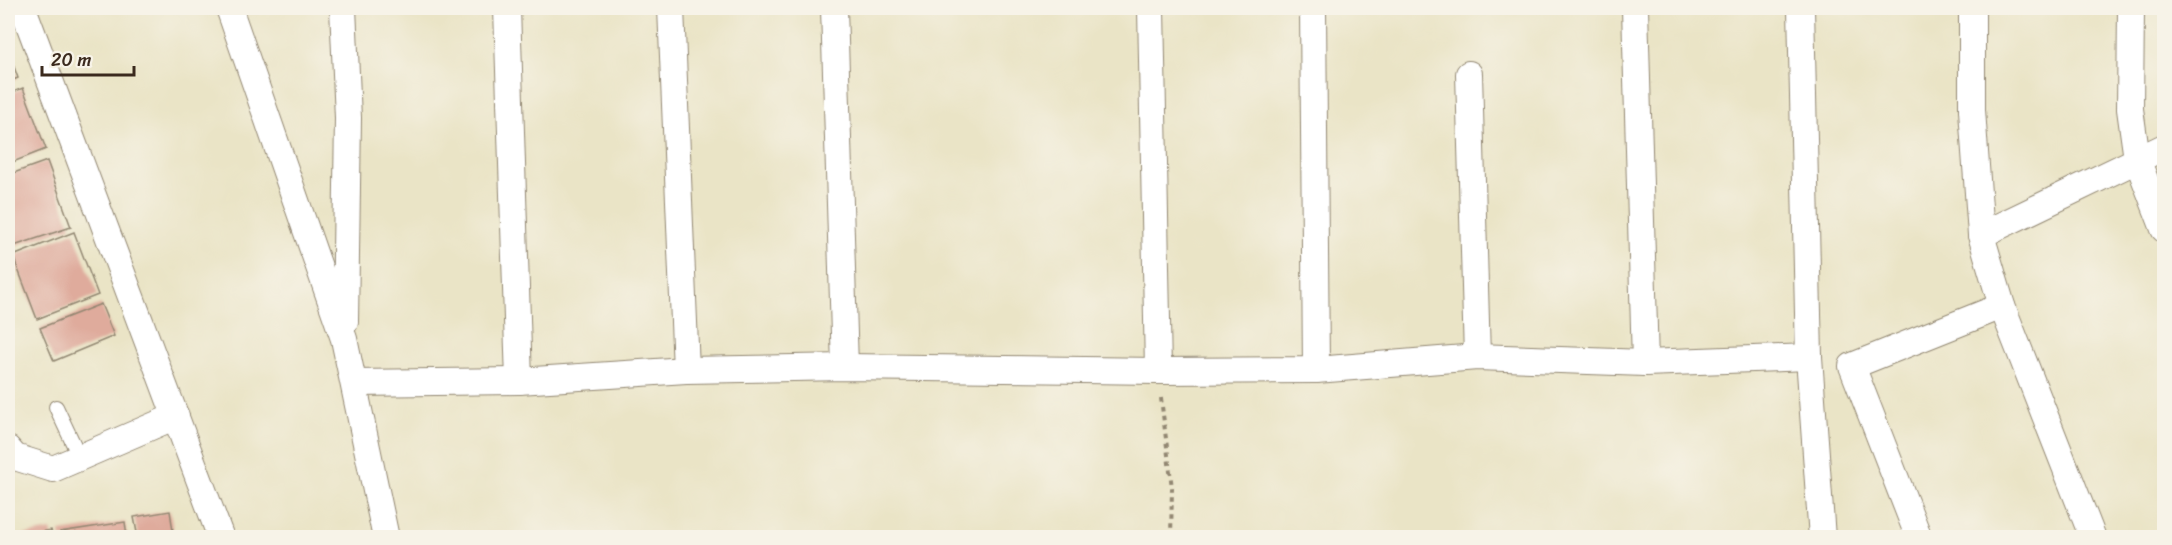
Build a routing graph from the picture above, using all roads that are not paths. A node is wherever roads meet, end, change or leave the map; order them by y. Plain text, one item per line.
1 (23, 8) edge
2 (229, 8) edge
3 (343, 8) edge
4 (507, 8) edge
5 (670, 8) edge
6 (834, 8) edge
7 (1151, 8) edge
8 (1313, 8) edge
9 (1635, 8) edge
10 (1801, 8) edge
11 (1972, 8) edge
12 (2131, 8) edge
13 (1468, 74) dead end
14 (2164, 147) edge
15 (2137, 159) junction
16 (2164, 229) edge
17 (1981, 235) junction
18 (2002, 306) junction
19 (344, 339) junction
20 (1477, 357) junction
21 (1809, 357) junction
22 (1645, 363) junction
23 (845, 367) junction
24 (686, 370) junction
25 (1316, 370) junction
26 (1158, 371) junction
27 (519, 381) junction
28 (354, 383) junction
29 (56, 407) dead end
30 (177, 416) junction
31 (8, 449) edge
32 (80, 458) junction
33 (221, 537) edge
34 (386, 537) edge
35 (1822, 537) edge
36 (1919, 537) edge
37 (2093, 537) edge

1 - 30 street
2 - 19 street
3 - 19 street
4 - 27 street
5 - 24 street
6 - 23 street
7 - 26 street
8 - 25 street
9 - 22 street
10 - 21 street
11 - 17 street
12 - 15 street
13 - 20 street
14 - 15 street
15 - 16 street
15 - 17 street
17 - 18 street
18 - 36 street
18 - 37 street
19 - 28 street
20 - 22 street
20 - 25 street
21 - 22 street
21 - 35 street
23 - 24 street
23 - 26 street
24 - 27 street
25 - 26 street
27 - 28 street
28 - 34 street
29 - 32 lane
30 - 32 street
30 - 33 street
31 - 32 street

